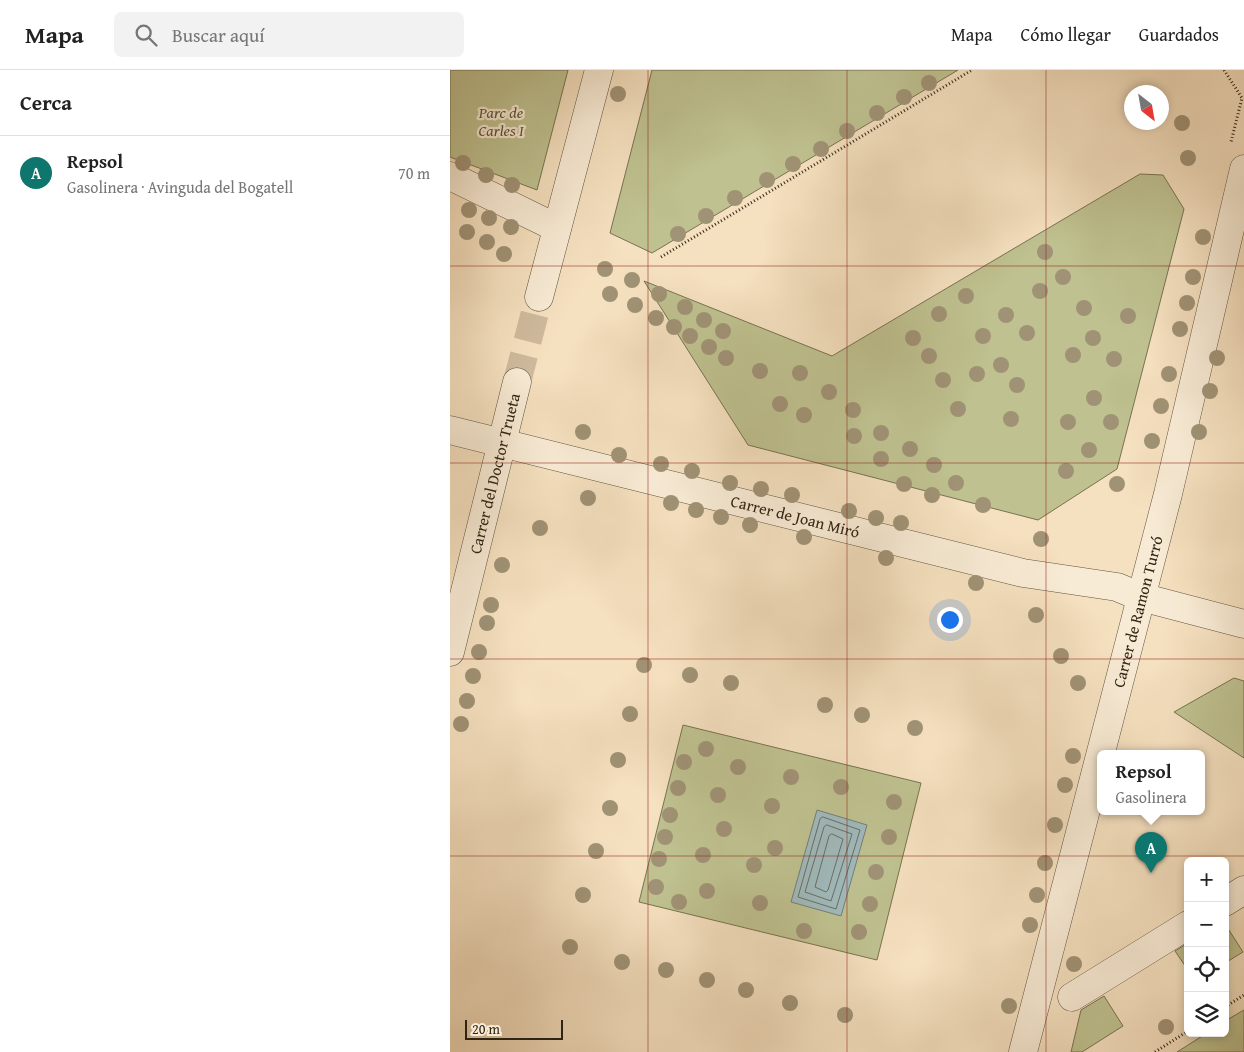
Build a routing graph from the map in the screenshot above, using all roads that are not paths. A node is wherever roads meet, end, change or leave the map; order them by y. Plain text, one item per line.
1 (600, 70) edge
2 (1244, 170) edge
3 (450, 176) edge
4 (557, 228) junction
5 (538, 297) tunnel mouth
6 (517, 382) tunnel mouth
7 (450, 430) edge
8 (501, 444) junction
9 (1141, 597) junction
10 (1244, 624) edge
11 (450, 652) edge
12 (1101, 750) edge
13 (1097, 767) edge
14 (1244, 890) edge
15 (1229, 899) edge
16 (1184, 927) edge
17 (1072, 997) dead end
18 (1023, 1052) edge

1 - 4 street
2 - 9 street, Carrer de Ramon Turró
3 - 4 street
4 - 5 street
6 - 8 street, Carrer del Doctor Trueta
7 - 8 street, Carrer de Joan Miró
8 - 9 street, Carrer de Joan Miró
8 - 11 street, Carrer del Doctor Trueta
9 - 10 street, Carrer de Joan Miró
9 - 12 street, Carrer de Ramon Turró
13 - 18 street, Carrer de Ramon Turró
14 - 15 street
16 - 17 street

